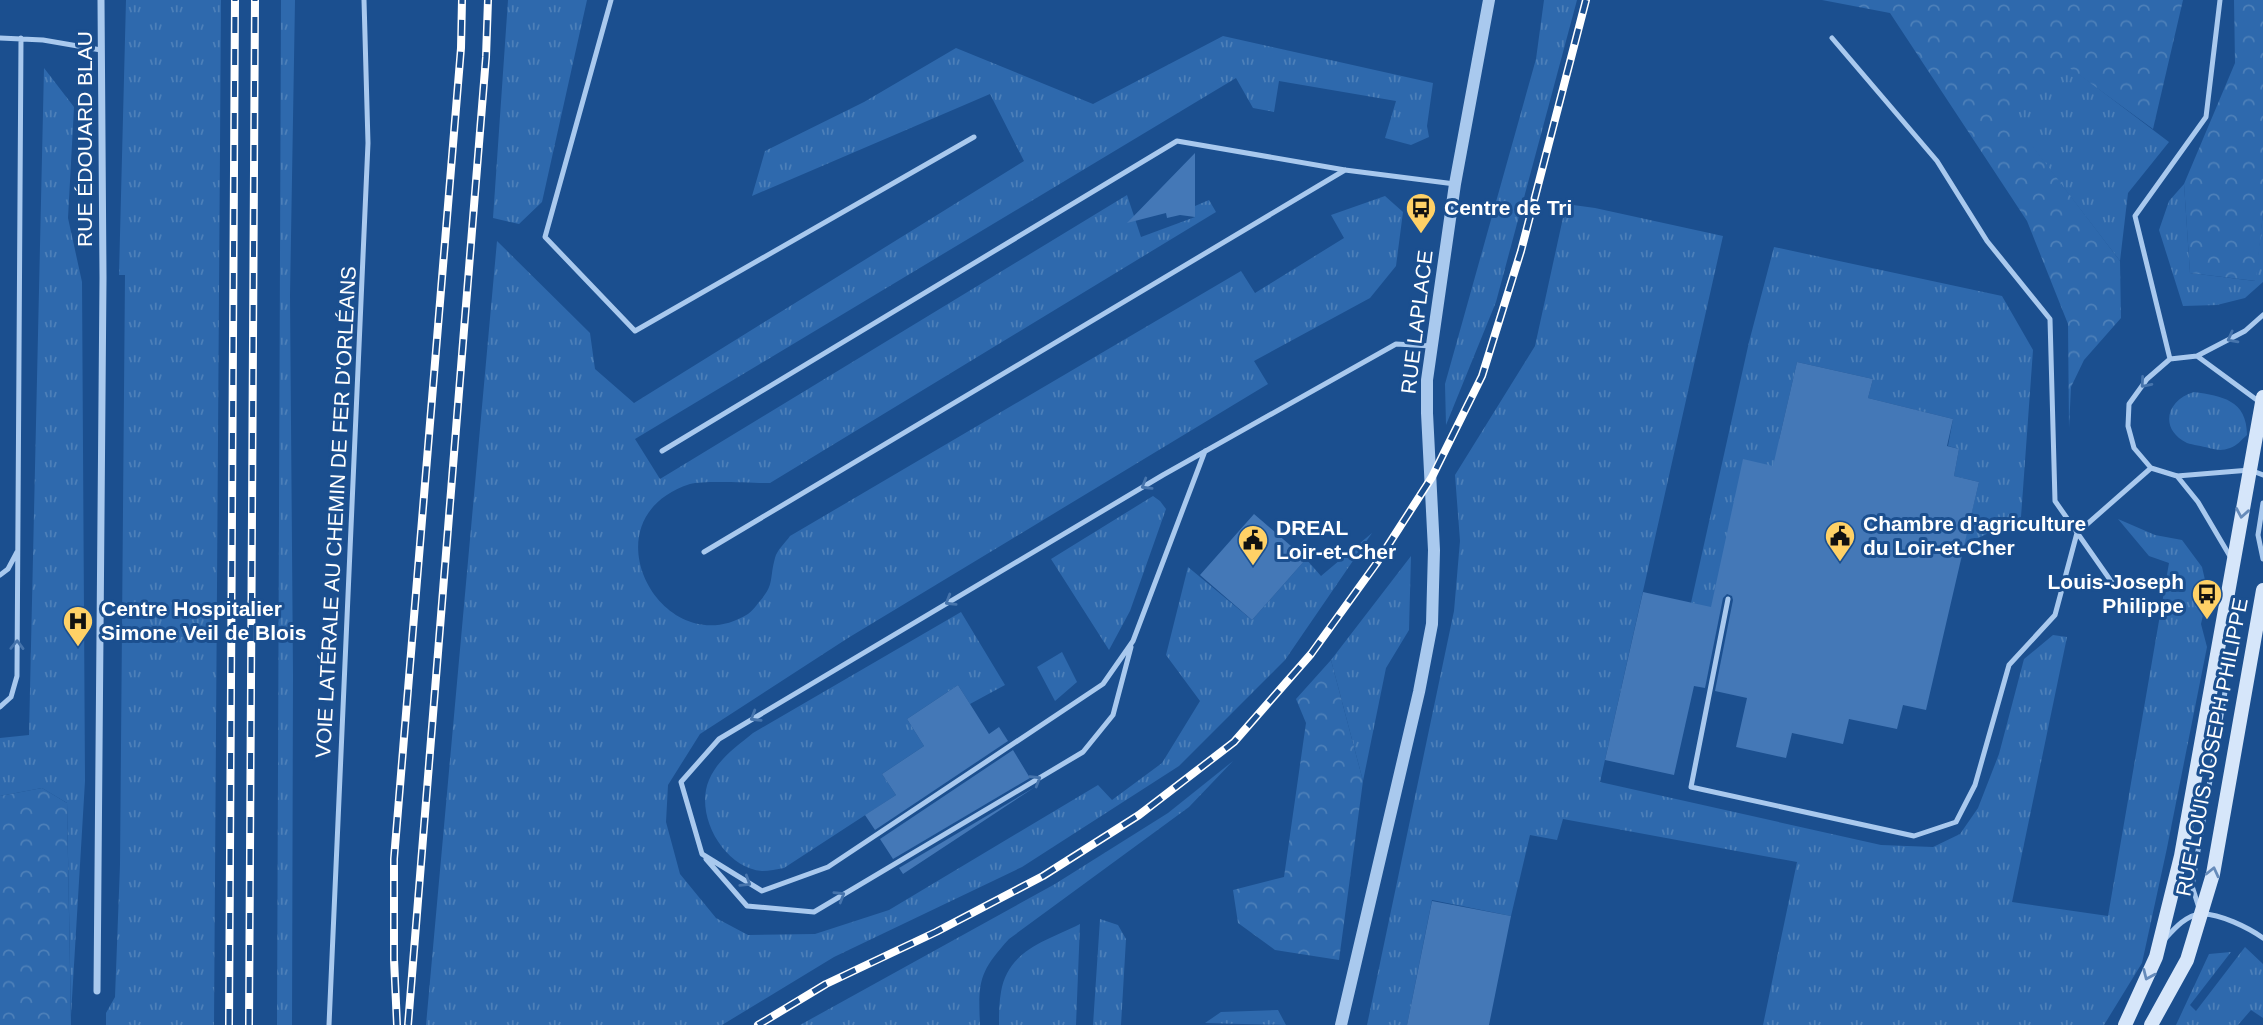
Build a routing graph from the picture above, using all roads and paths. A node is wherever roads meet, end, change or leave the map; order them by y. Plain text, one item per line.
1 (101, 0) edge
2 (364, 0) edge
3 (611, 0) edge
4 (1489, 0) edge
5 (2220, 0) edge
6 (0, 38) edge
7 (21, 38) junction
8 (1832, 38) dead end
9 (102, 50) junction
10 (974, 137) dead end
11 (1345, 170) junction
12 (1454, 184) junction
13 (2263, 315) edge
14 (1432, 346) junction
15 (2197, 356) junction
16 (2170, 359) junction
17 (2263, 402) edge
18 (662, 451) dead end
19 (1205, 451) junction
20 (2151, 468) junction
21 (2256, 472) edge
22 (2177, 476) junction
23 (2263, 503) edge
24 (2077, 533) junction
25 (18, 550) junction
26 (704, 552) dead end
27 (2263, 559) edge
28 (2233, 562) junction
29 (0, 575) edge
30 (2113, 584) dead end
31 (2263, 590) edge
32 (1728, 599) dead end
33 (1133, 641) junction
34 (2216, 659) junction
35 (0, 707) edge
36 (702, 854) junction
37 (2201, 914) junction
38 (2263, 938) edge
39 (2158, 947) junction
40 (97, 991) dead end
41 (329, 1025) edge
42 (1341, 1025) edge
43 (2125, 1025) edge
44 (2151, 1025) edge

1 - 9 street, RUE ÉDOUARD BLAU
2 - 41 lane, VOIE LATÉRALE AU CHEMIN DE FER D'ORLÉANS
3 - 10 lane
4 - 12 street, RUE LAPLACE
5 - 16 lane
6 - 7 lane
7 - 9 lane
7 - 25 lane
8 - 24 lane
9 - 40 street, RUE ÉDOUARD BLAU
11 - 12 lane
11 - 18 lane
11 - 26 lane
12 - 14 street, RUE LAPLACE
13 -> 15 lane
14 - 19 lane
14 - 42 street, RUE LAPLACE
15 - 16 lane
15 - 17 lane
16 -> 20 lane
17 - 21 main road, RUE LOUIS JOSEPH PHILIPPE
19 - 33 lane
19 -> 36 lane
20 - 22 lane
20 - 24 lane
21 - 22 lane
21 -> 28 main road, RUE LOUIS JOSEPH PHILIPPE
22 - 28 lane
23 - 27 lane
24 - 30 lane
24 - 32 lane
25 - 29 lane
35 -> 25 lane
28 - 34 main road, RUE LOUIS JOSEPH PHILIPPE
37 -> 31 main road, RUE LOUIS JOSEPH PHILIPPE
36 -> 33 lane
36 -> 33 lane
34 - 37 lane
34 - 39 main road, RUE LOUIS JOSEPH PHILIPPE
37 - 38 lane
37 - 39 lane
37 - 44 main road, RUE LOUIS JOSEPH PHILIPPE
39 -> 43 main road, RUE LOUIS JOSEPH PHILIPPE

